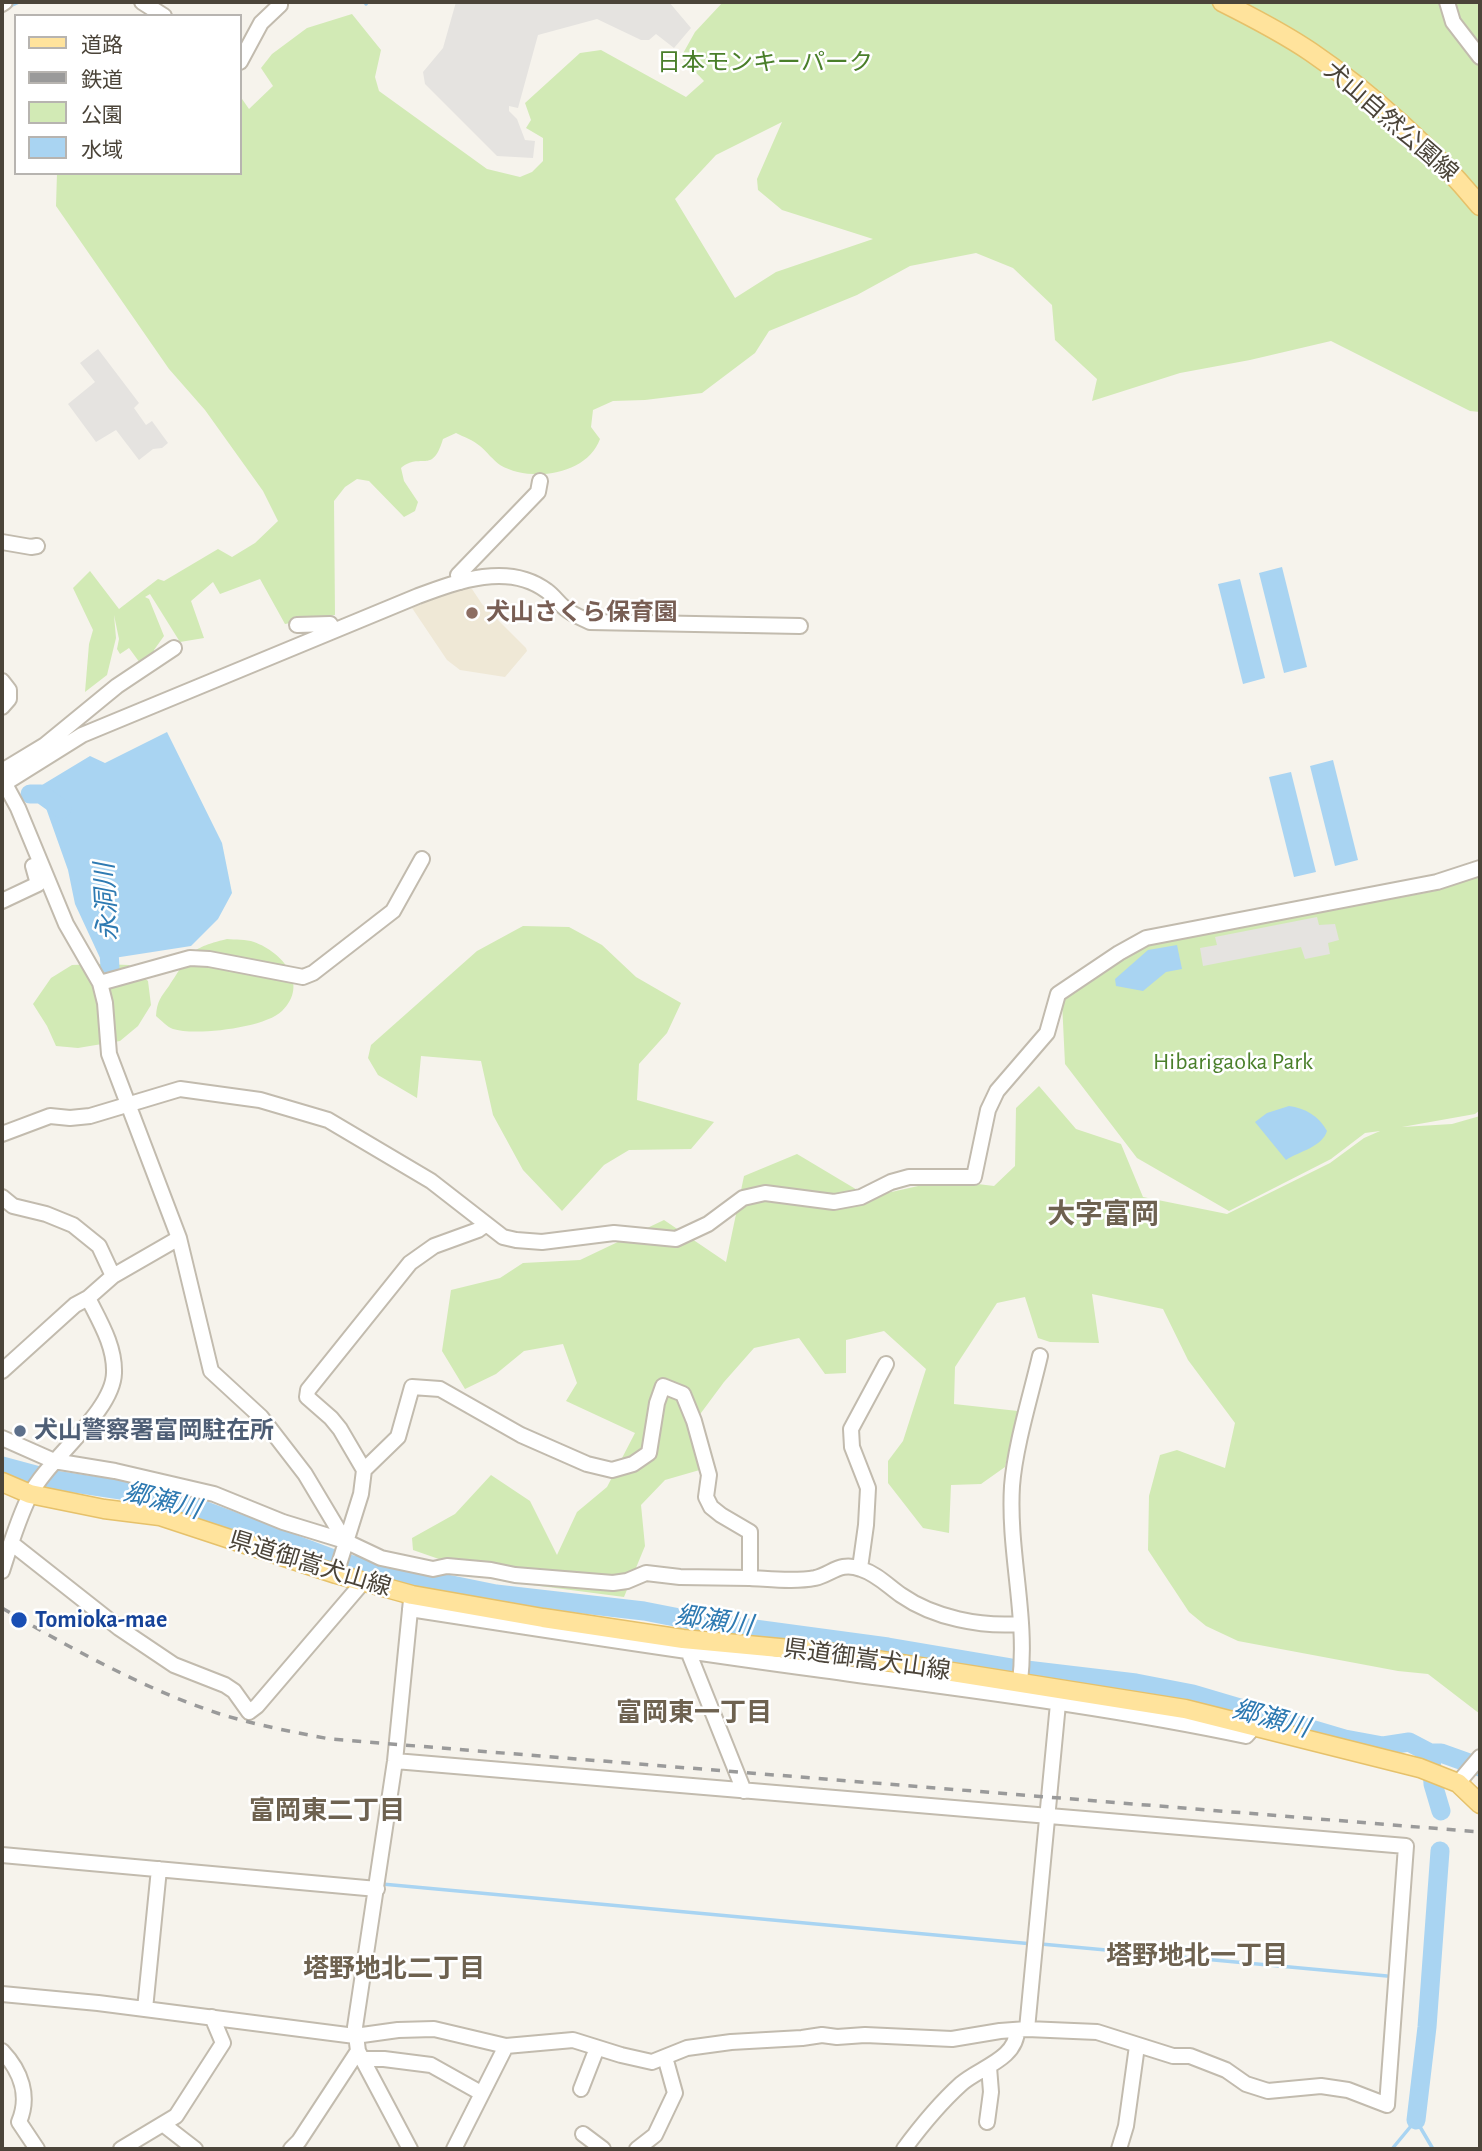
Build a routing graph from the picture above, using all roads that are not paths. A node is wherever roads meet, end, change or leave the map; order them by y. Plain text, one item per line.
1 (279, 2) edge
2 (1222, 2) edge
3 (1447, 2) edge
4 (1480, 57) edge
5 (242, 58) edge
6 (1480, 206) edge
7 (540, 481) dead end
8 (2, 542) edge
9 (37, 546) dead end
10 (460, 582) junction
11 (297, 625) dead end
12 (800, 626) dead end
13 (334, 630) junction
14 (174, 648) dead end
15 (2, 681) edge
16 (2, 707) edge
17 (3, 780) edge
18 (18, 808) junction
19 (422, 859) dead end
20 (1480, 868) edge
21 (2, 901) edge
22 (100, 984) junction
23 (130, 1103) junction
24 (2, 1134) edge
25 (2, 1197) edge
26 (485, 1225) junction
27 (179, 1238) junction
28 (113, 1276) junction
29 (88, 1298) junction
30 (1040, 1356) dead end
31 (886, 1364) dead end
32 (2, 1371) edge
33 (2, 1438) edge
34 (54, 1461) junction
35 (364, 1470) junction
36 (2, 1482) edge
37 (30, 1494) junction
38 (345, 1541) junction
39 (10, 1545) junction
40 (860, 1568) junction
41 (2, 1571) edge
42 (337, 1571) junction
43 (750, 1578) junction
44 (364, 1581) junction
45 (411, 1602) junction
46 (1020, 1624) junction
47 (685, 1645) junction
48 (1021, 1679) junction
49 (1059, 1695) junction
50 (1480, 1757) edge
51 (395, 1761) junction
52 (1459, 1777) junction
53 (744, 1791) junction
54 (1480, 1804) edge
55 (1048, 1815) junction
56 (2, 1855) edge
57 (159, 1869) junction
58 (378, 1884) junction
59 (2, 1994) edge
60 (145, 2009) junction
61 (212, 2017) junction
62 (1022, 2030) junction
63 (506, 2046) junction
64 (1137, 2046) junction
65 (597, 2048) junction
66 (359, 2049) junction
67 (2, 2051) edge
68 (665, 2057) junction
69 (989, 2067) junction
70 (580, 2089) dead end
71 (481, 2093) junction
72 (987, 2122) dead end
73 (164, 2125) junction
74 (583, 2134) dead end
75 (408, 2145) edge
76 (37, 2149) edge
77 (121, 2149) edge
78 (195, 2149) edge
79 (291, 2149) edge
80 (421, 2149) edge
81 (454, 2149) edge
82 (603, 2149) edge
83 (638, 2149) edge
84 (904, 2149) edge
85 (1119, 2149) edge

1 - 5 street
2 - 6 main road, 犬山自然公園線
3 - 4 street
7 - 10 street
8 - 9 street
10 - 12 street
10 - 13 street
11 - 13 street
13 - 17 street
14 - 17 street
15 - 16 street
17 - 18 street
18 - 21 street
18 - 22 street
19 - 22 street
20 - 26 street
22 - 23 street
23 - 24 street
23 - 26 street
23 - 27 street
25 - 28 street
26 - 35 street
27 - 28 street
27 - 38 street
28 - 29 street
29 - 32 street
29 - 34 street
30 - 46 street
31 - 40 street
33 - 34 street
34 - 37 street
34 - 38 street
35 - 38 street
35 - 43 street
36 - 37 main road, 県道御嵩犬山線
37 - 39 street
37 - 42 main road, 県道御嵩犬山線
38 - 42 street
38 - 43 street
39 - 41 street
39 - 44 street
40 - 43 street
40 - 46 street
42 - 44 main road, 県道御嵩犬山線
44 - 45 main road, 県道御嵩犬山線
45 - 47 main road, 県道御嵩犬山線
45 - 51 street
46 - 48 street
47 - 48 main road, 県道御嵩犬山線
47 - 49 street
47 - 53 street
48 - 49 main road, 県道御嵩犬山線
49 - 52 main road, 県道御嵩犬山線
49 - 55 street
50 - 52 street
51 - 53 street
51 - 58 street
52 - 54 main road, 県道御嵩犬山線
53 - 55 street
55 - 62 street
55 - 64 street
56 - 57 street
57 - 58 street
57 - 60 street
58 - 66 street
59 - 60 street
60 - 61 street
61 - 66 street
61 - 73 street
62 - 64 street
62 - 68 street
62 - 69 street
63 - 65 street
63 - 66 street
63 - 71 street
64 - 85 street
65 - 68 street
65 - 70 street
66 - 71 street
66 - 75 street
66 - 79 street
67 - 76 street
68 - 83 street
69 - 72 street
69 - 84 street
71 - 81 street
73 - 77 street
73 - 78 street
74 - 82 street
75 - 80 street

